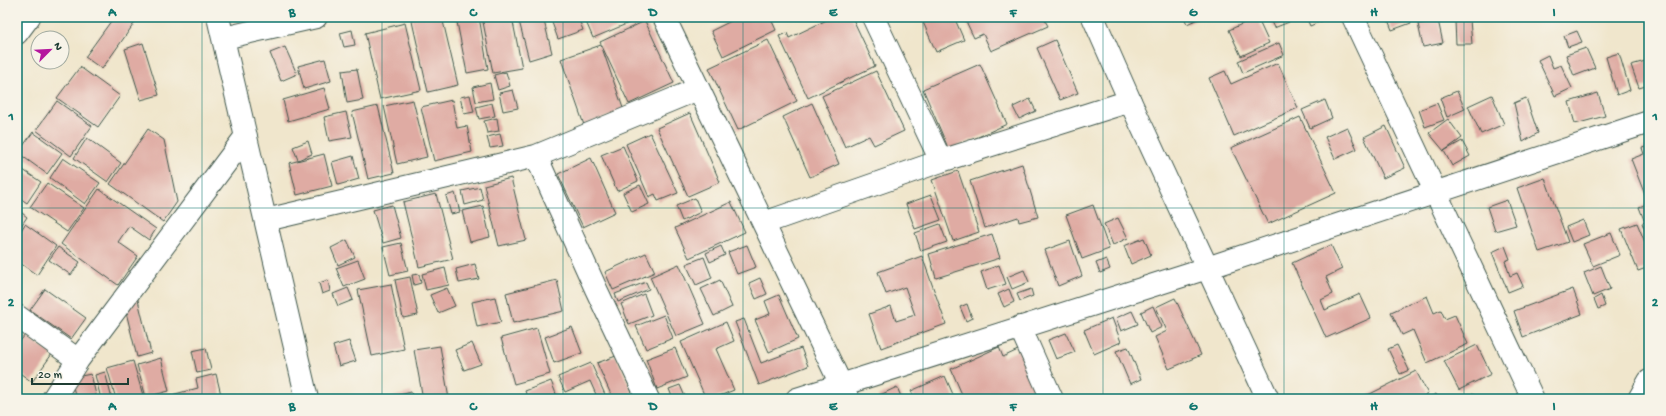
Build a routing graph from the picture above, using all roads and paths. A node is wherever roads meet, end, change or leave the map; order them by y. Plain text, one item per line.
1 (29, 17) edge
2 (218, 17) edge
3 (316, 17) edge
4 (664, 17) edge
5 (873, 17) edge
6 (1093, 17) edge
7 (1353, 17) edge
8 (17, 34) edge
9 (224, 38) junction
10 (698, 89) junction
11 (1130, 101) junction
12 (1649, 122) edge
13 (246, 136) junction
14 (536, 156) junction
15 (941, 161) junction
16 (1436, 191) junction
17 (266, 220) junction
18 (764, 223) junction
19 (1207, 268) junction
20 (17, 316) edge
21 (1020, 327) junction
22 (78, 360) junction
23 (1649, 381) edge
24 (844, 392) edge
25 (53, 399) edge
26 (307, 399) edge
27 (648, 399) edge
28 (797, 399) edge
29 (1052, 399) edge
30 (1268, 399) edge
31 (1534, 399) edge
32 (1639, 399) edge

1 - 8 street
2 - 9 street
3 - 9 street
4 - 10 street
5 - 15 street
6 - 11 street
7 - 16 street
9 - 13 street
10 - 14 street
10 - 18 street
11 - 15 street
11 - 19 street
12 - 16 street
13 - 17 street
13 - 22 street
14 - 17 street
14 - 27 street
15 - 18 street
16 - 19 street
16 - 31 street
17 - 26 street
18 - 24 street
19 - 21 street
19 - 30 street
20 - 22 street
21 - 24 street
21 - 29 street
22 - 25 street
23 - 32 street
24 - 28 street

